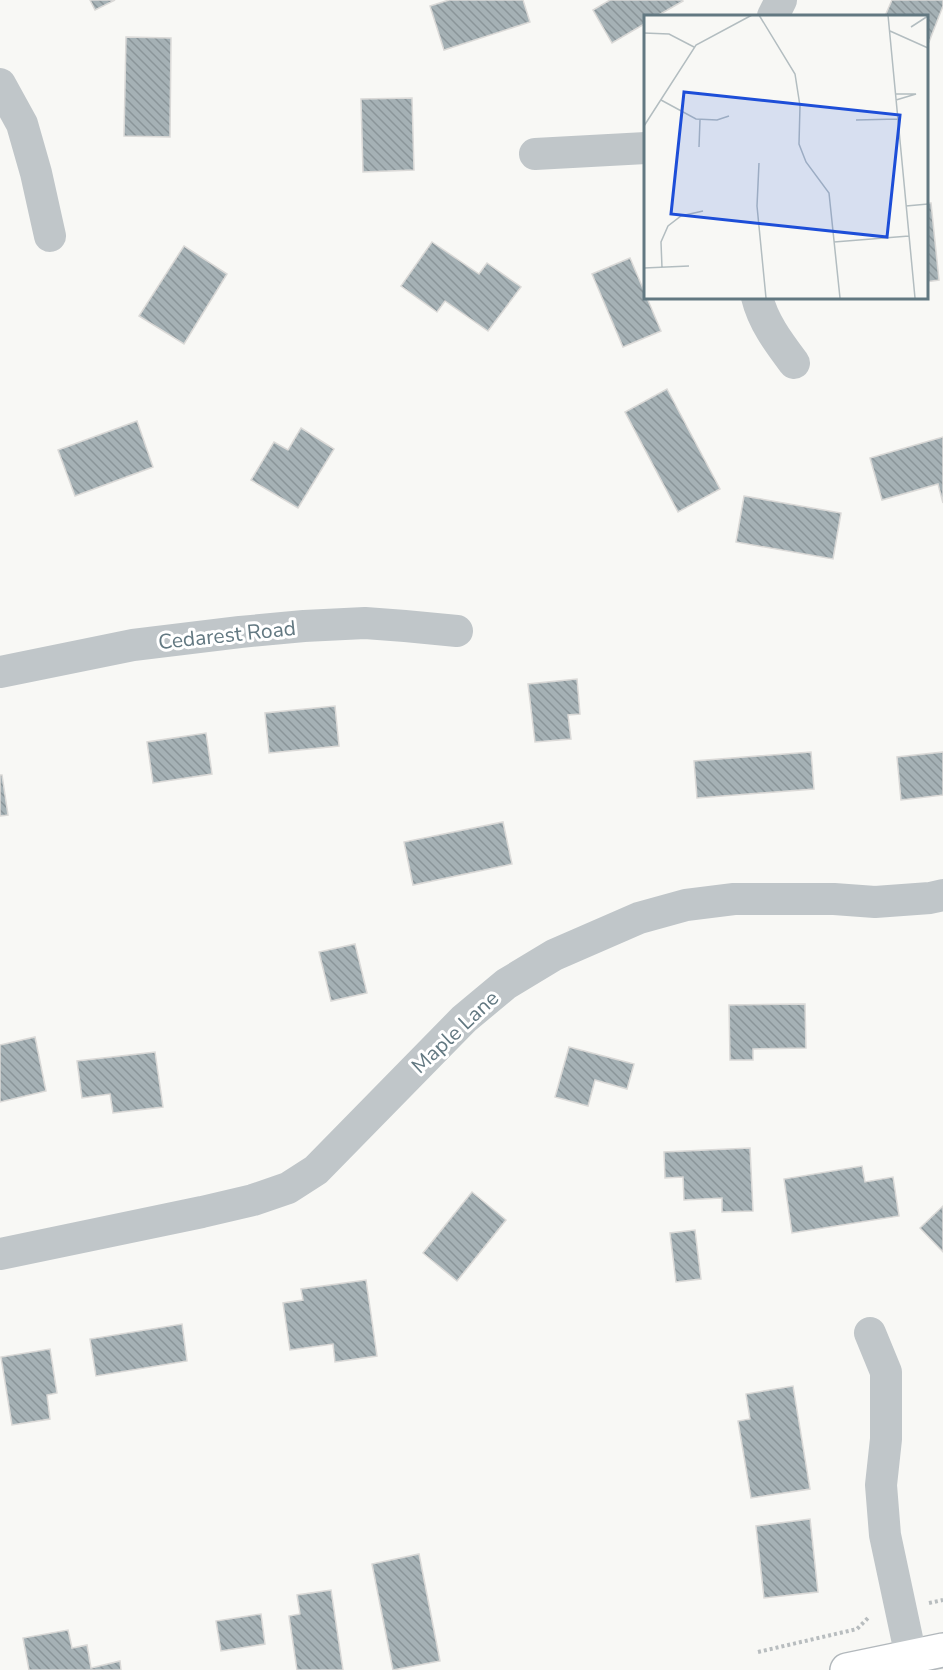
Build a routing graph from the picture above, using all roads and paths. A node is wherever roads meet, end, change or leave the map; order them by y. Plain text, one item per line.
1 (781, 0) edge
2 (774, 15) edge
3 (0, 84) edge
4 (644, 148) edge
5 (535, 154) dead end
6 (50, 236) dead end
7 (757, 298) edge
8 (794, 363) dead end
9 (457, 631) dead end
10 (0, 672) edge
11 (943, 895) edge
12 (0, 1254) edge
13 (870, 1333) dead end
14 (943, 1600) edge
15 (929, 1603) dead end
16 (868, 1618) dead end
17 (943, 1650) edge
18 (758, 1652) dead end
19 (911, 1657) junction
20 (846, 1670) edge

1 - 2 street
3 - 6 street
4 - 5 street
7 - 8 street
9 - 10 street, Cedarest Road
11 - 12 street, Maple Lane
13 - 19 street
14 - 15 path
16 - 18 path
17 - 19 main road
19 - 20 main road

